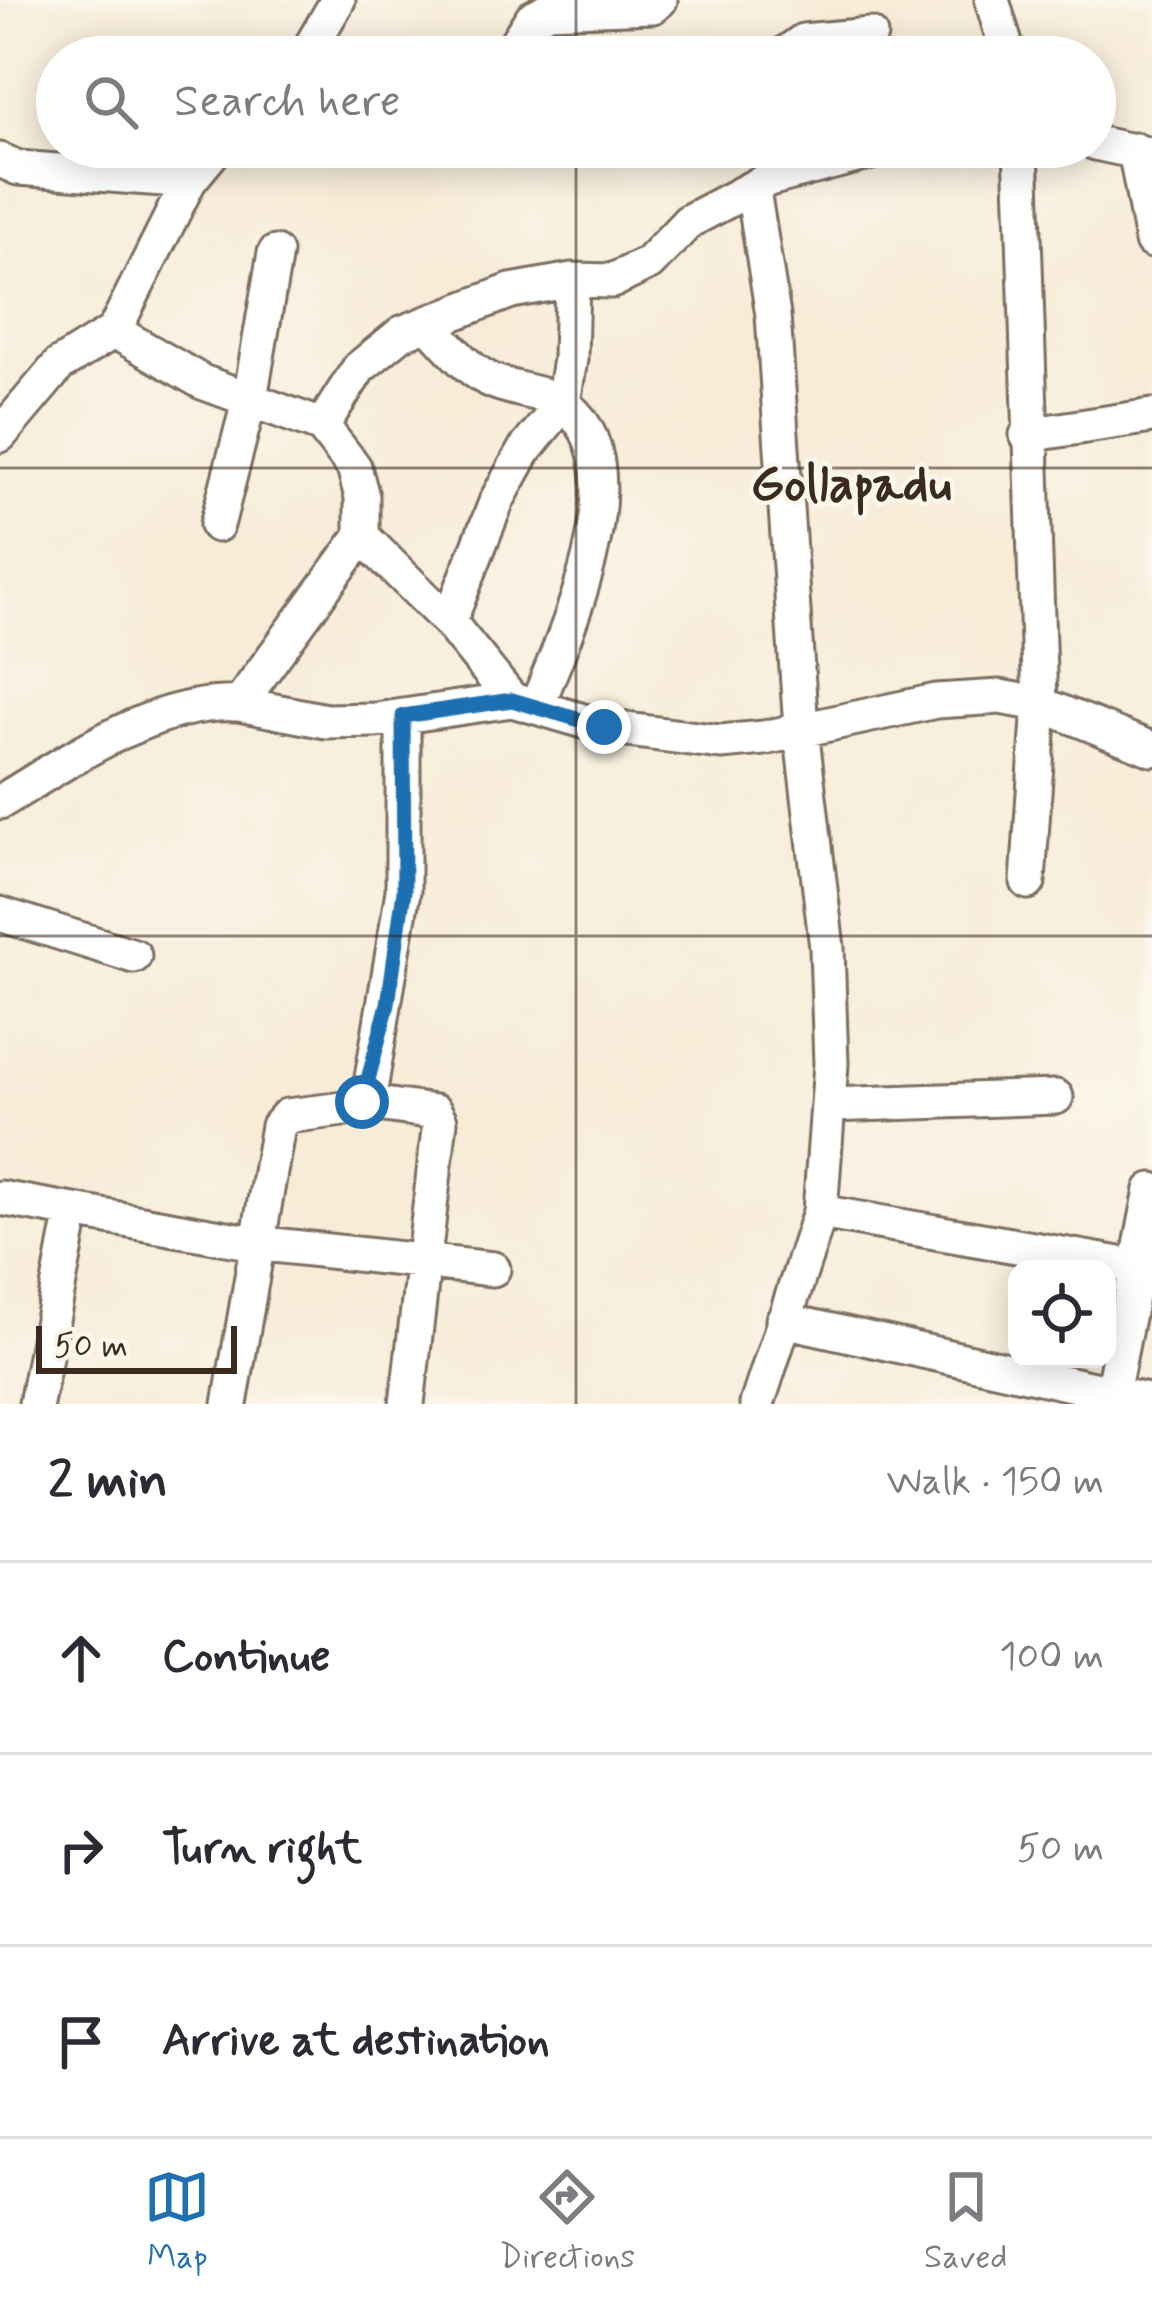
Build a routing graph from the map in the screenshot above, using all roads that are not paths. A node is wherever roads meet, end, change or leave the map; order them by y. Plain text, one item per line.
1 (338, 0) edge
2 (660, 0) edge
3 (870, 0) edge
4 (992, 0) edge
5 (317, 36) edge
6 (520, 36) edge
7 (870, 36) edge
8 (1003, 36) edge
9 (1144, 152) edge
10 (0, 160) edge
11 (200, 168) edge
12 (1022, 168) edge
13 (765, 172) edge
14 (189, 181) junction
15 (1152, 241) edge
16 (275, 253) dead end
17 (572, 280) junction
18 (427, 322) junction
19 (115, 331) junction
20 (250, 398) junction
21 (563, 403) junction
22 (1152, 416) edge
23 (322, 426) junction
24 (0, 435) edge
25 (1028, 435) junction
26 (217, 525) dead end
27 (362, 536) junction
28 (449, 622) junction
29 (525, 702) junction
30 (238, 704) junction
31 (1040, 704) junction
32 (403, 716) junction
33 (801, 729) junction
34 (1152, 749) edge
35 (0, 802) edge
36 (1028, 882) dead end
37 (0, 914) edge
38 (134, 956) dead end
39 (1056, 1097) dead end
40 (362, 1102) junction
41 (830, 1105) junction
42 (1152, 1190) edge
43 (0, 1198) edge
44 (820, 1211) junction
45 (72, 1215) junction
46 (255, 1243) junction
47 (425, 1264) junction
48 (1137, 1267) junction
49 (493, 1269) dead end
50 (783, 1320) junction
51 (1112, 1399) edge
52 (1152, 1402) edge
53 (36, 1404) edge
54 (230, 1404) edge
55 (407, 1404) edge
56 (757, 1404) edge

1 - 5 street
2 - 6 street
3 - 7 street
4 - 8 street
9 - 15 street
10 - 14 street
11 - 14 street
12 - 25 street
13 - 17 street
13 - 33 street
14 - 19 street
16 - 20 street
17 - 18 street
17 - 21 street
18 - 21 street
18 - 23 street
19 - 20 street
19 - 24 street
20 - 23 street
20 - 26 street
21 - 28 street
21 - 29 street
22 - 25 street
23 - 27 street
25 - 31 street
27 - 28 street
27 - 30 street
28 - 29 street
29 - 32 street
29 - 33 street
30 - 32 street
30 - 35 street
31 - 33 street
31 - 34 street
31 - 36 street
32 - 40 street
33 - 41 street
37 - 38 street
39 - 41 street
40 - 46 street
40 - 47 street
41 - 44 street
42 - 48 street
43 - 45 street
44 - 48 street
44 - 50 street
45 - 46 street
45 - 53 street
46 - 47 street
46 - 54 street
47 - 49 street
47 - 55 street
48 - 51 street
50 - 51 street
50 - 56 street
51 - 52 street

